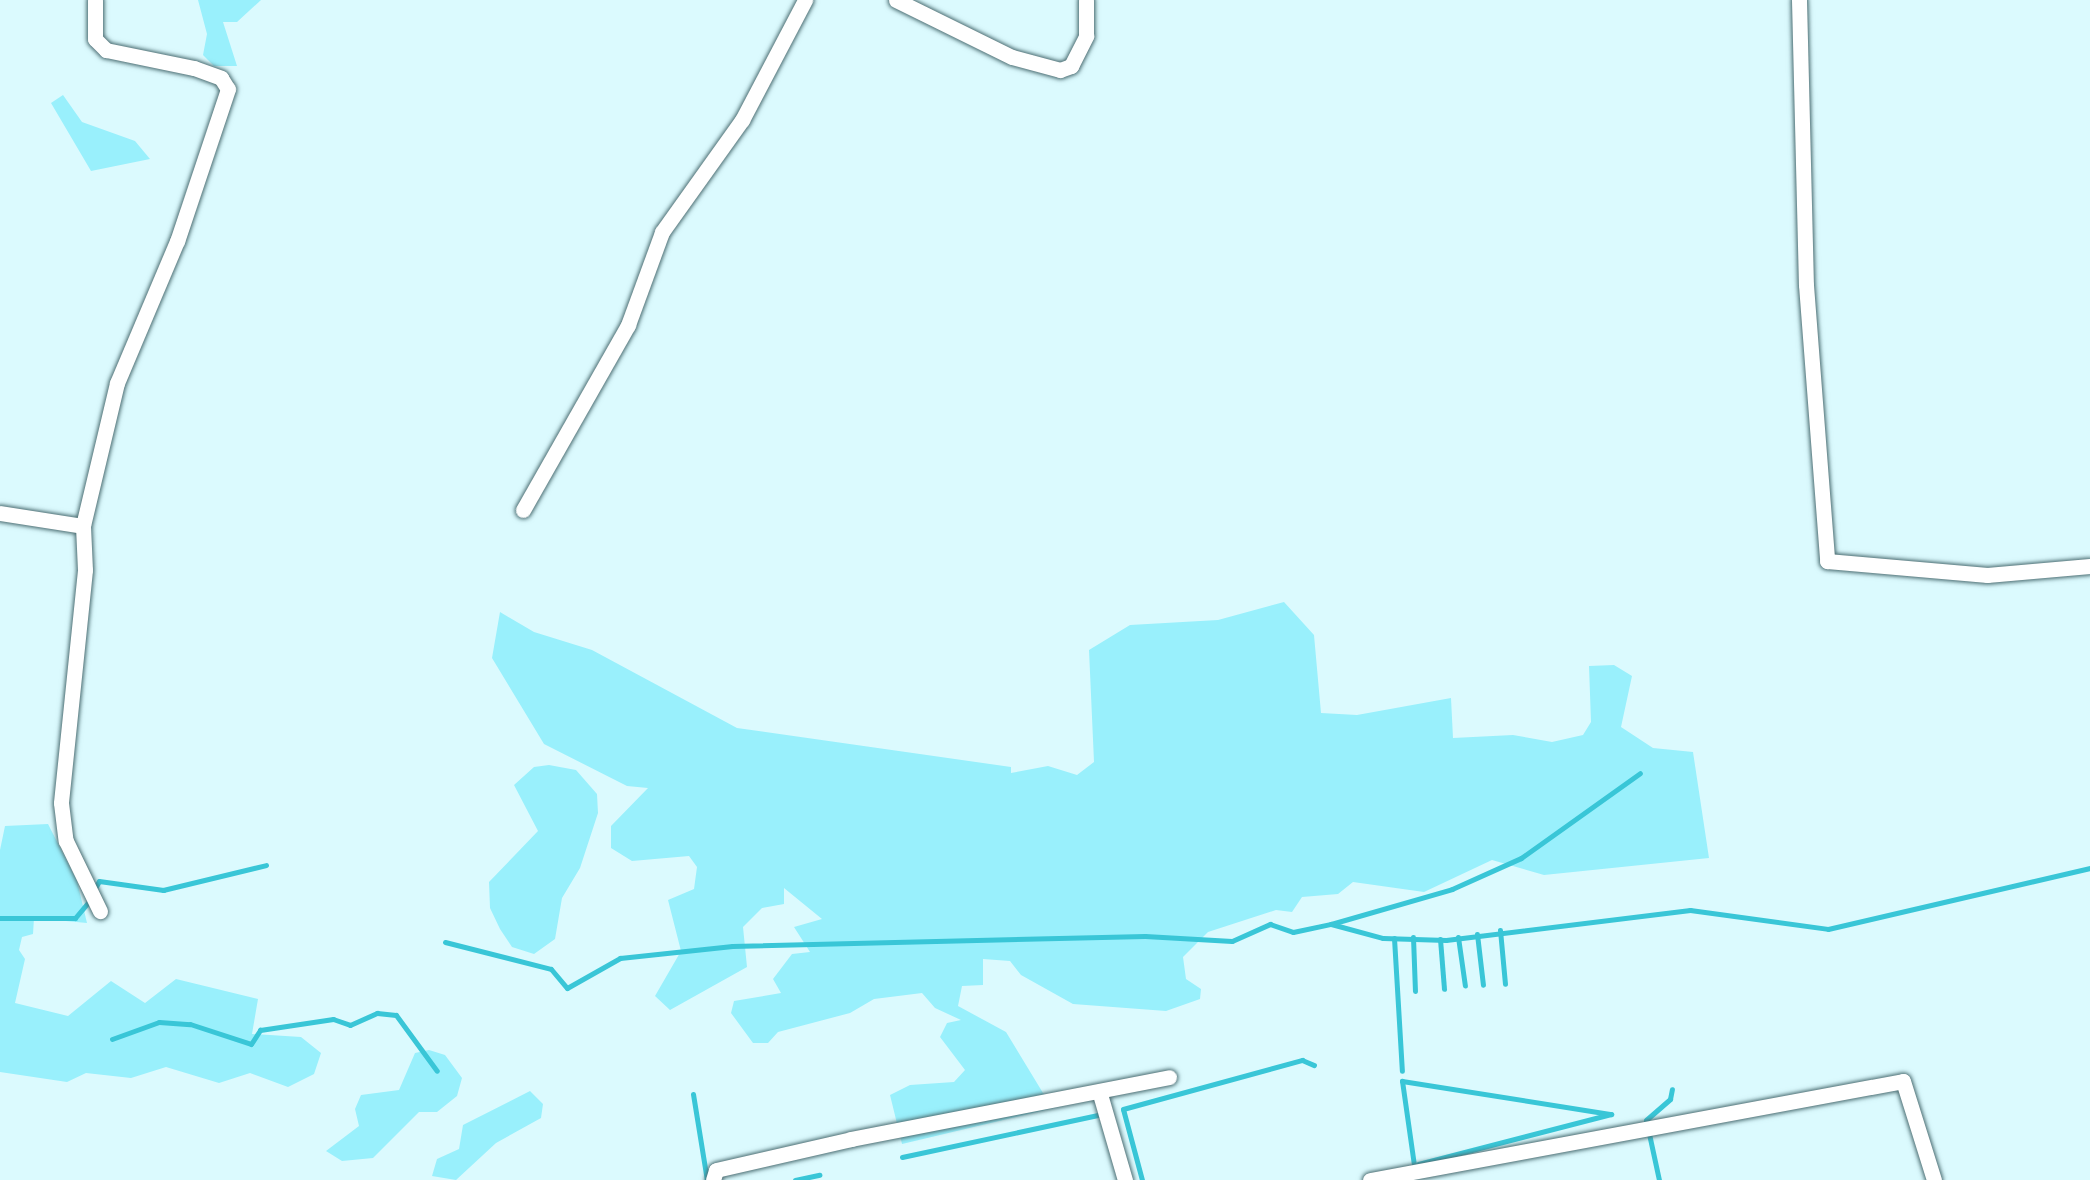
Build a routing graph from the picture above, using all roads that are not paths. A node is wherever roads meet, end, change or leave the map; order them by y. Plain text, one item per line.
1 (96, 0) edge
2 (805, 0) edge
3 (896, 0) edge
4 (1086, 0) edge
5 (1799, 0) edge
6 (523, 510) dead end
7 (0, 513) edge
8 (83, 526) junction
9 (2090, 566) edge
10 (100, 910) dead end
11 (1169, 1077) dead end
12 (1100, 1094) junction
13 (713, 1180) edge
14 (1125, 1180) edge
15 (1370, 1180) edge
16 (1934, 1180) edge

1 - 8 street
2 - 6 street
3 - 4 street
5 - 9 street
7 - 8 street
8 - 10 street
11 - 12 street
12 - 13 street
12 - 14 street
15 - 16 street

